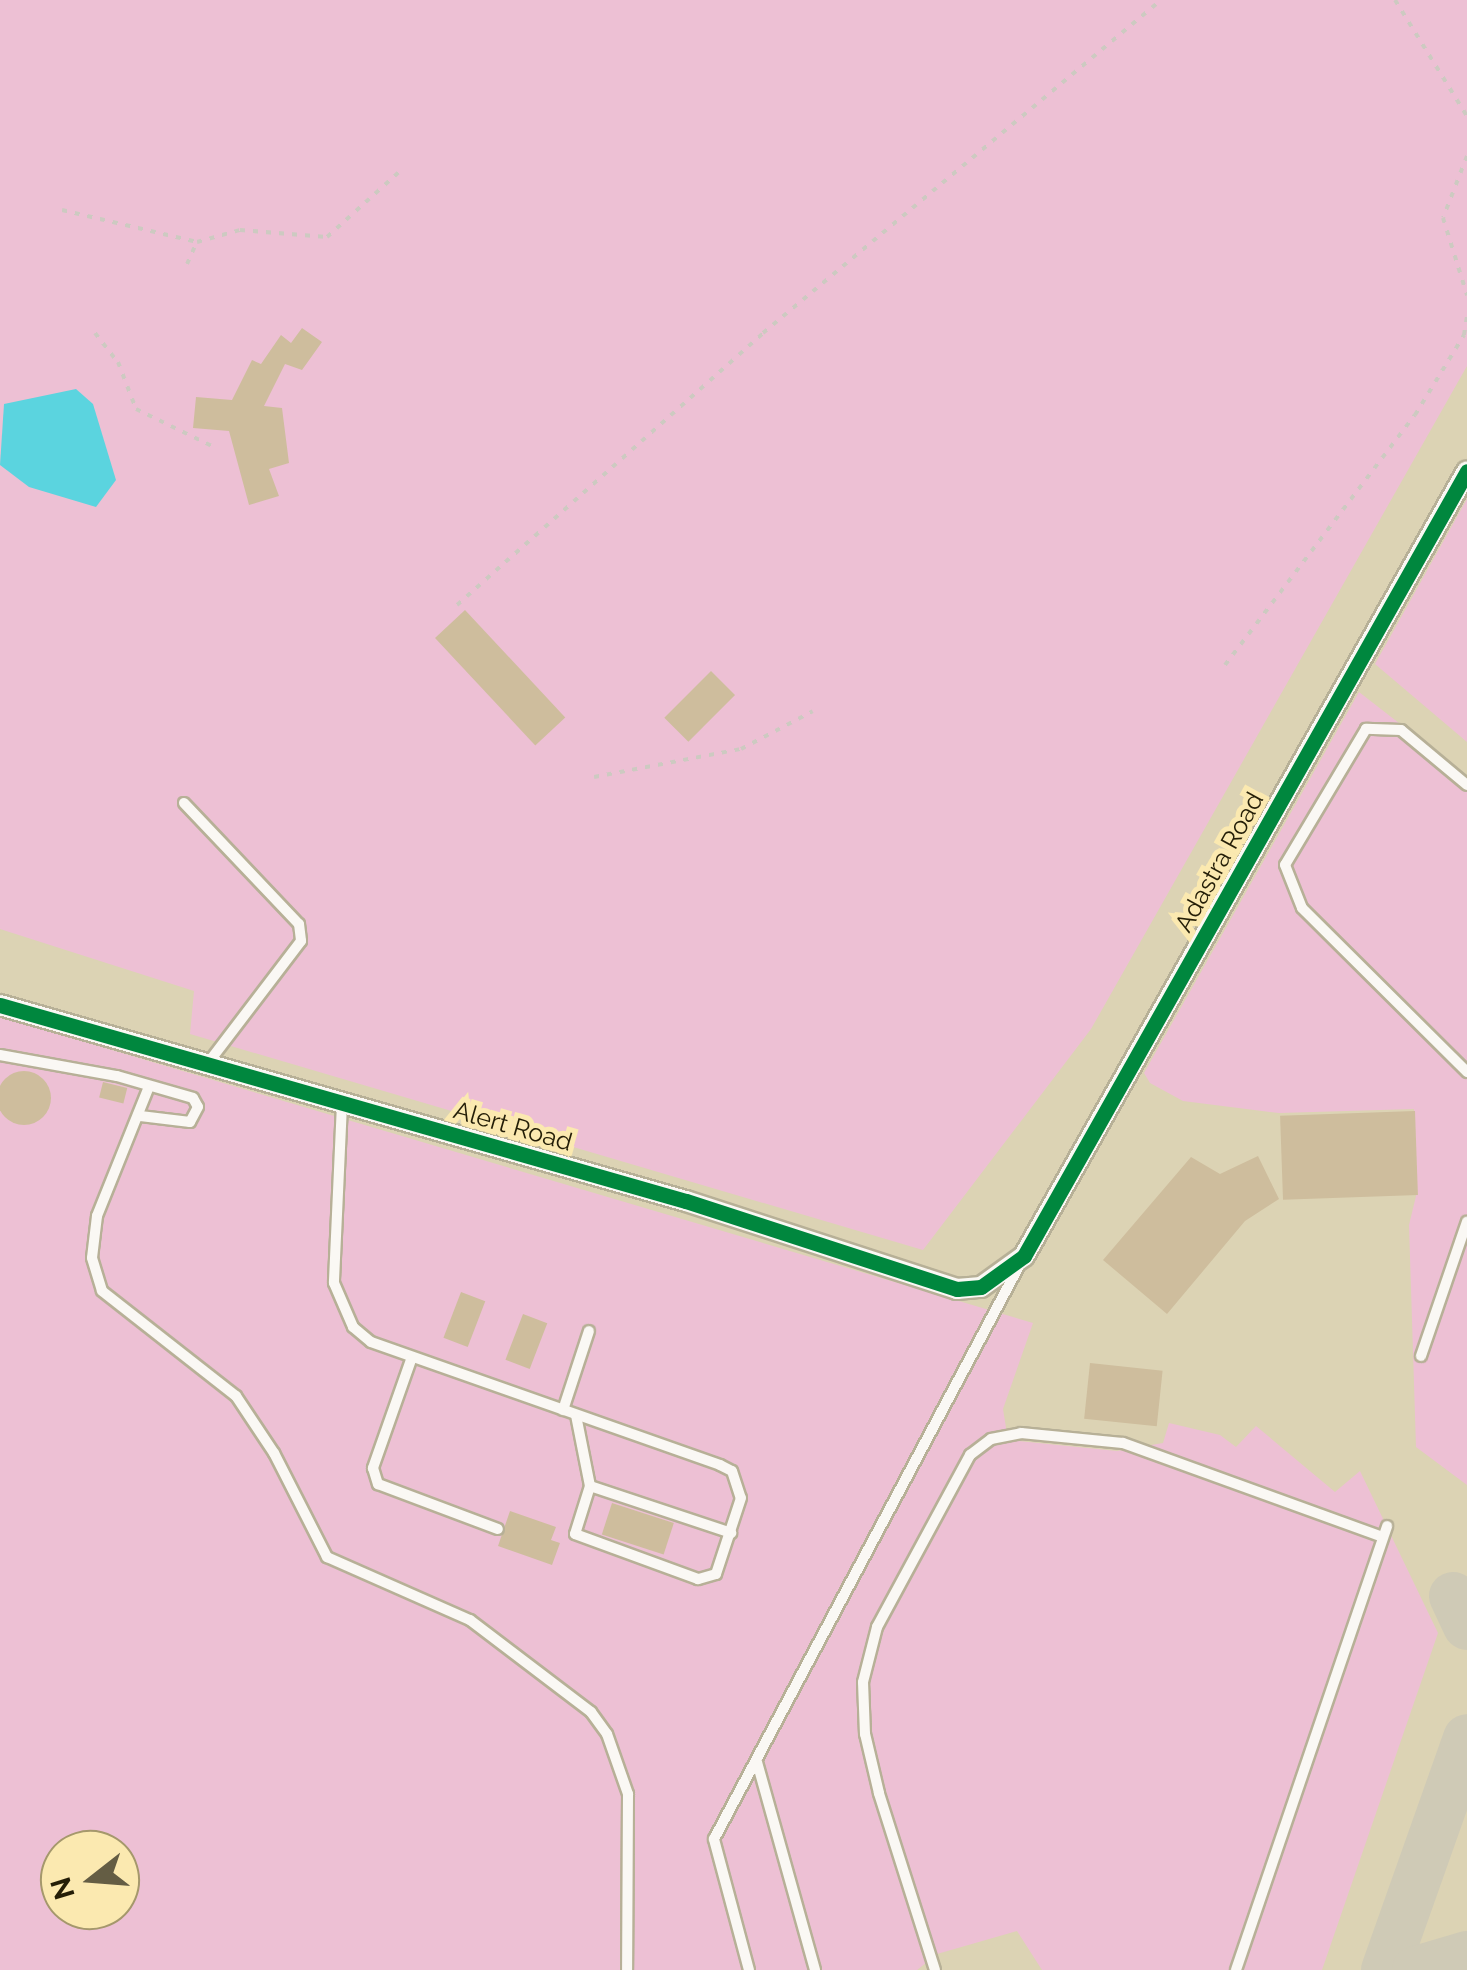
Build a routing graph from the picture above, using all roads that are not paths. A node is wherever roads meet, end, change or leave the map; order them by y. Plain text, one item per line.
1 (1467, 471) edge
2 (1467, 784) edge
3 (184, 803) dead end
4 (0, 1005) edge
5 (0, 1055) edge
6 (205, 1066) junction
7 (1467, 1072) edge
8 (148, 1089) junction
9 (342, 1102) junction
10 (140, 1116) junction
11 (1467, 1222) edge
12 (1024, 1256) junction
13 (1008, 1273) joint
14 (589, 1331) dead end
15 (412, 1356) junction
16 (1421, 1356) dead end
17 (563, 1410) junction
18 (576, 1414) junction
19 (590, 1486) junction
20 (498, 1529) dead end
21 (731, 1533) junction
22 (757, 1761) junction
23 (627, 1970) edge
24 (748, 1970) edge
25 (814, 1970) edge
26 (934, 1970) edge
27 (1236, 1970) edge

1 - 12 street, Adastra Road
2 - 7 lane
3 - 6 lane
4 - 6 street, Alert Road
5 - 8 lane
6 - 9 street, Alert Road
8 - 10 lane
8 - 10 lane
9 - 13 street, Alert Road
9 - 15 lane
10 - 23 lane
11 - 16 lane
12 - 13 street, Adastra Road
12 - 22 lane
14 - 17 lane
15 - 17 lane
15 - 20 lane
17 - 18 lane
18 - 19 lane
18 - 21 lane
19 - 21 lane
19 - 21 lane
22 - 24 lane
22 - 25 lane
26 - 27 lane

